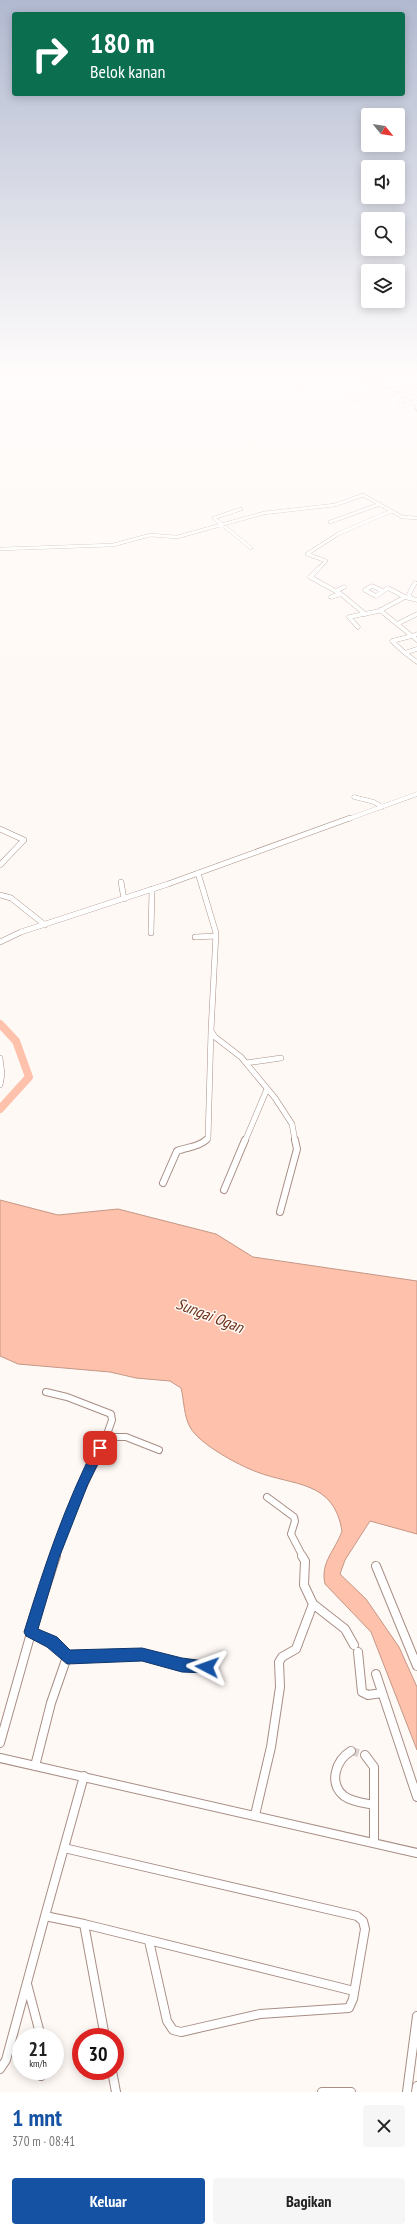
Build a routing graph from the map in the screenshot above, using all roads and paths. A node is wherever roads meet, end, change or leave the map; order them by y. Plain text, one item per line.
1 (380, 504) junction
2 (242, 509) dead end
3 (391, 511) junction
4 (417, 518) edge
5 (330, 522) dead end
6 (222, 525) junction
7 (251, 548) dead end
8 (0, 549) edge
9 (415, 583) dead end
10 (344, 587) dead end
11 (336, 591) junction
12 (383, 591) dead end
13 (341, 594) junction
14 (331, 597) dead end
15 (410, 597) junction
16 (405, 598) junction
17 (417, 600) edge
18 (380, 610) junction
19 (365, 614) junction
20 (417, 615) edge
21 (397, 624) junction
22 (358, 627) dead end
23 (417, 634) edge
24 (412, 636) junction
25 (417, 640) edge
26 (417, 649) edge
27 (405, 653) junction
28 (417, 662) edge
29 (416, 796) edge
30 (354, 797) dead end
31 (382, 807) junction
32 (0, 829) edge
33 (0, 865) edge
34 (198, 873) junction
35 (121, 882) dead end
36 (152, 889) junction
37 (0, 895) edge
38 (124, 899) junction
39 (45, 925) junction
40 (150, 933) dead end
41 (216, 936) junction
42 (195, 937) dead end
43 (0, 942) edge
44 (211, 1031) junction
45 (0, 1058) edge
46 (281, 1058) dead end
47 (246, 1063) junction
48 (0, 1085) edge
49 (267, 1089) junction
50 (163, 1183) dead end
51 (224, 1190) dead end
52 (280, 1212) dead end
53 (46, 1392) dead end
54 (106, 1437) junction
55 (159, 1450) dead end
56 (267, 1497) dead end
57 (376, 1566) dead end
58 (313, 1604) junction
59 (30, 1632) junction
60 (67, 1657) junction
61 (417, 1666) edge
62 (207, 1667) dead end
63 (376, 1674) dead end
64 (382, 1693) junction
65 (0, 1743) edge
66 (351, 1751) dead end
67 (364, 1755) tunnel mouth
68 (0, 1758) edge
69 (35, 1766) junction
70 (84, 1776) junction
71 (417, 1797) edge
72 (374, 1805) junction
73 (255, 1815) junction
74 (374, 1843) junction
75 (64, 1848) junction
76 (415, 1851) edge
77 (45, 1916) junction
78 (84, 1924) junction
79 (149, 1941) junction
80 (27, 1984) junction
81 (354, 1990) junction
82 (417, 2016) edge
83 (39, 2028) edge
84 (103, 2028) edge
85 (0, 2069) edge
86 (114, 2080) edge
87 (417, 2086) edge
88 (116, 2092) edge
89 (322, 2092) edge
90 (351, 2092) edge
91 (407, 2092) edge
92 (416, 2092) edge

1 - 3 street
1 - 5 street
1 - 6 street
2 - 6 street
3 - 4 street
3 - 11 street
6 - 7 street
6 - 8 street
9 - 15 street
10 - 11 street
11 - 13 street
12 - 16 street
13 - 14 street
13 - 19 street
15 - 16 street
15 - 17 street
16 - 18 street
18 - 19 street
18 - 21 street
19 - 22 street
20 - 21 street
21 - 24 street
23 - 24 street
24 - 25 street
24 - 27 street
26 - 27 street
27 - 28 street
29 - 31 street
30 - 31 street
31 - 34 street
32 - 33 street
34 - 36 street
34 - 41 street
35 - 38 street
36 - 38 street
36 - 40 street
37 - 39 street
38 - 39 street
39 - 43 street
41 - 42 street
41 - 44 street
44 - 47 street
44 - 50 street
45 - 48 street
46 - 47 street
47 - 49 street
49 - 51 street
49 - 52 street
53 - 54 street
54 - 55 street
54 - 59 street
56 - 58 street
57 - 61 street
58 - 64 street
58 - 73 street
59 - 60 street
59 - 65 street
60 - 62 street
60 - 69 street
63 - 64 street
64 - 71 street
66 - 72 street
67 - 72 street
68 - 69 street
69 - 70 street
70 - 73 street
70 - 75 street
72 - 74 street
73 - 74 street
74 - 76 street
75 - 77 street
75 - 81 street
77 - 78 street
77 - 80 street
78 - 79 street
78 - 84 street
79 - 81 street
79 - 81 street
80 - 83 street
80 - 85 street
82 - 91 street
86 - 88 street
87 - 92 street
89 - 90 street

